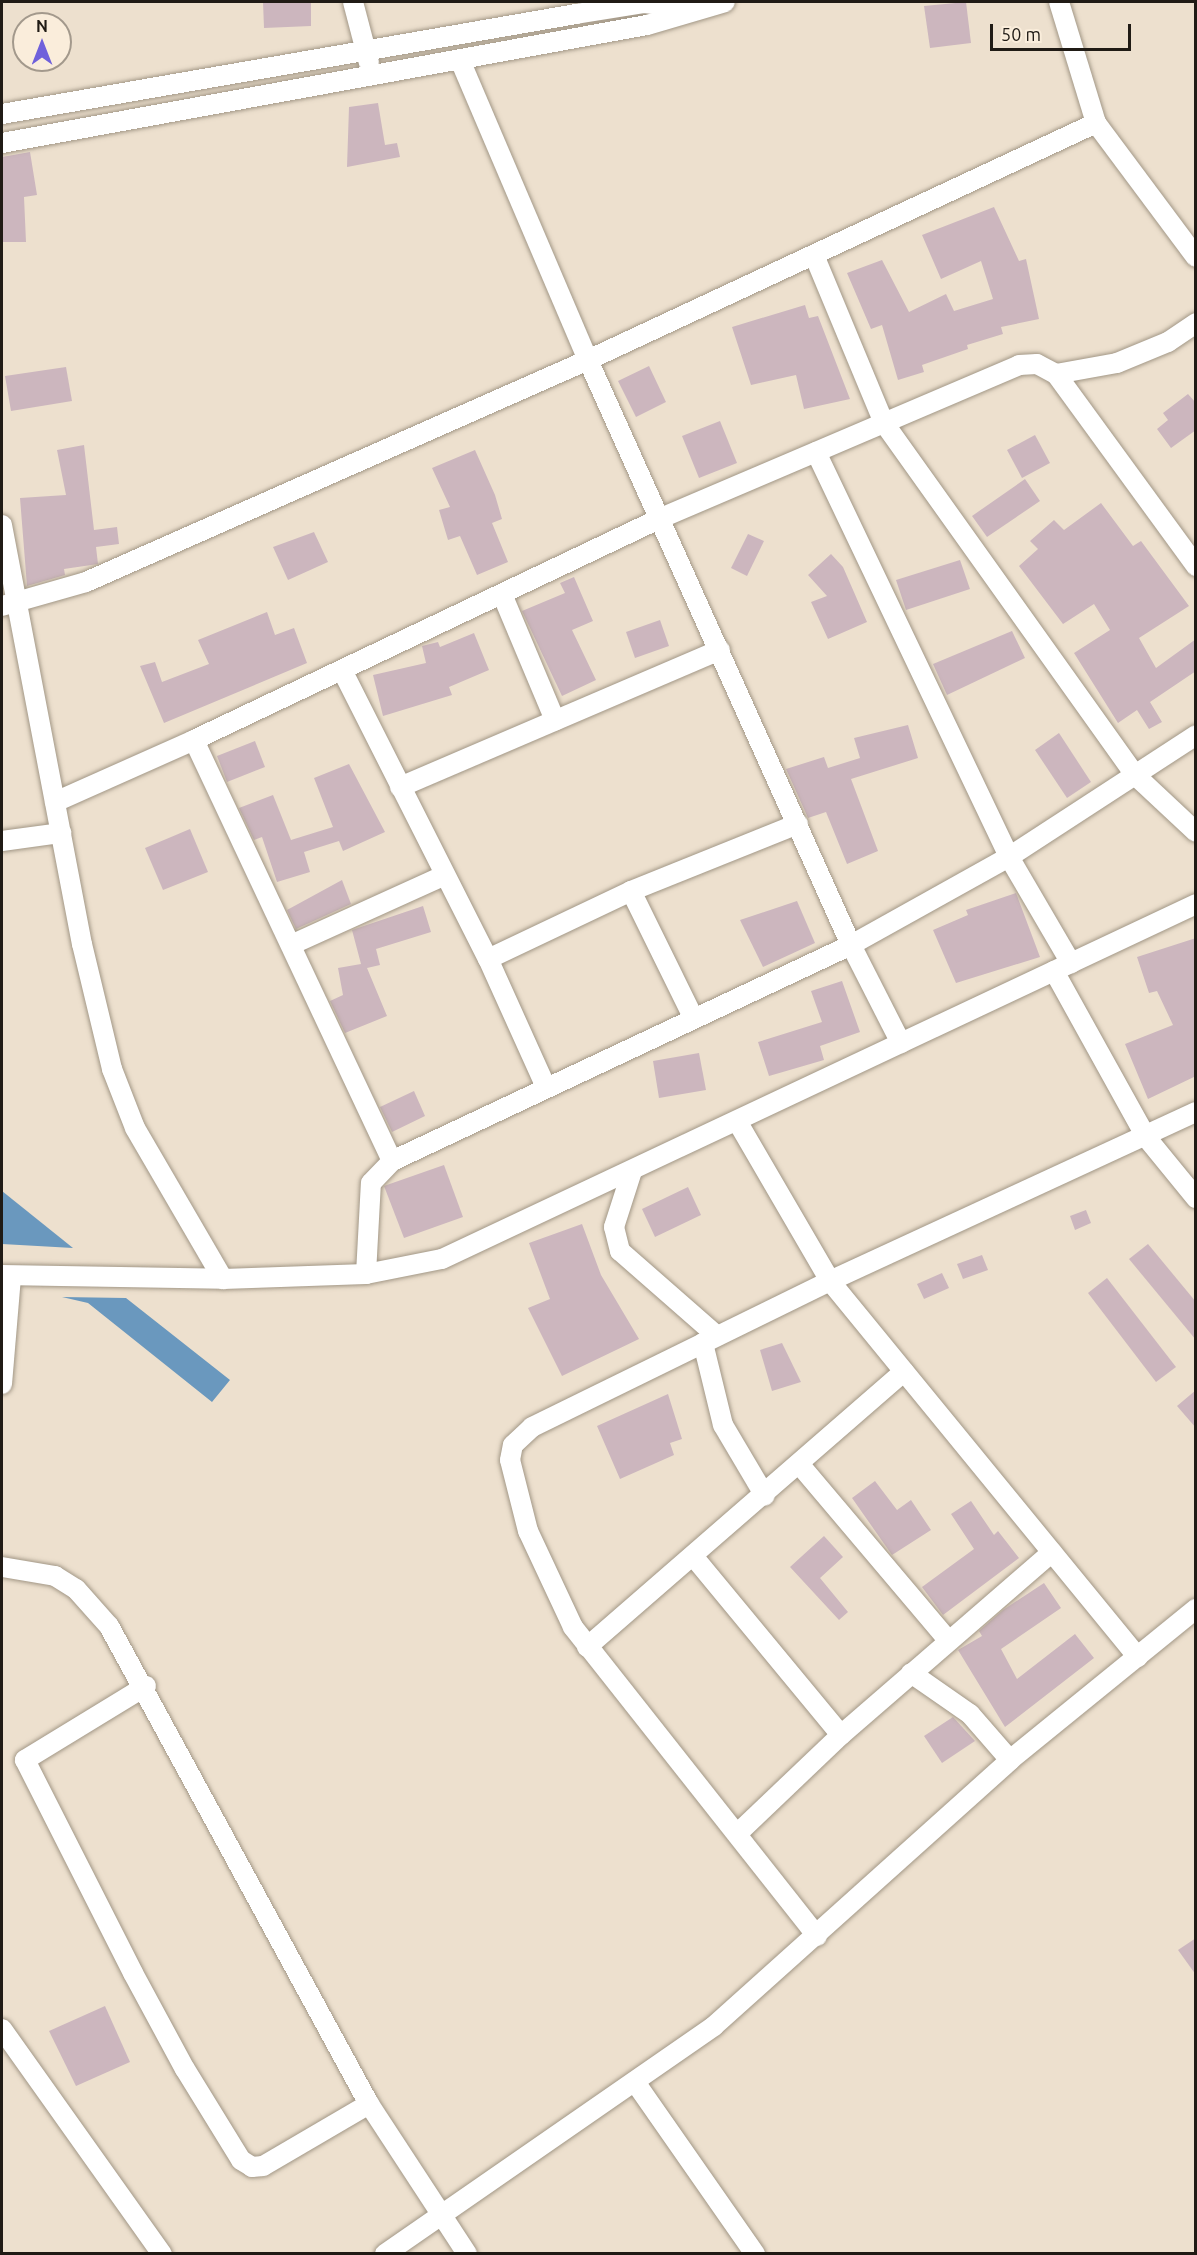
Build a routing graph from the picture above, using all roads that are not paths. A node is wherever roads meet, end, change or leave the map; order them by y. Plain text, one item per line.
1 (353, 2) edge
2 (725, 2) edge
3 (1059, 2) edge
4 (693, 7) junction
5 (518, 25) junction
6 (522, 48) junction
7 (366, 51) junction
8 (460, 60) junction
9 (270, 68) junction
10 (372, 76) junction
11 (151, 89) junction
12 (275, 94) junction
13 (2, 114) edge
14 (154, 116) junction
15 (1096, 123) junction
16 (2, 143) edge
17 (814, 255) junction
18 (1196, 257) edge
19 (1196, 323) edge
20 (588, 360) junction
21 (1056, 374) junction
22 (884, 423) junction
23 (816, 452) junction
24 (661, 518) junction
25 (2, 525) edge
26 (1196, 566) edge
27 (502, 594) junction
28 (9, 605) edge
29 (720, 650) junction
30 (342, 670) junction
31 (555, 720) junction
32 (1196, 735) edge
33 (194, 741) junction
34 (1135, 775) junction
35 (400, 786) junction
36 (55, 802) junction
37 (798, 824) junction
38 (61, 832) junction
39 (1196, 832) edge
40 (2, 841) edge
41 (1010, 857) junction
42 (443, 876) junction
43 (632, 891) junction
44 (1196, 904) edge
45 (293, 944) junction
46 (851, 945) junction
47 (488, 959) junction
48 (1063, 967) junction
49 (693, 1017) junction
50 (901, 1043) junction
51 (544, 1085) junction
52 (1196, 1112) edge
53 (738, 1121) junction
54 (1146, 1137) junction
55 (392, 1161) junction
56 (632, 1171) junction
57 (1196, 1198) edge
58 (366, 1274) junction
59 (6, 1276) edge
60 (223, 1279) junction
61 (830, 1281) junction
62 (710, 1340) junction
63 (904, 1371) junction
64 (2, 1384) edge
65 (800, 1465) junction
66 (765, 1496) junction
67 (1052, 1552) junction
68 (693, 1556) junction
69 (2, 1567) edge
70 (1196, 1609) edge
71 (948, 1640) junction
72 (587, 1647) junction
73 (1138, 1657) junction
74 (911, 1673) junction
75 (146, 1686) junction
76 (841, 1735) junction
77 (1010, 1760) junction
78 (739, 1832) junction
79 (817, 1936) junction
80 (2, 2029) edge
81 (635, 2082) junction
82 (369, 2104) junction
83 (442, 2215) junction
84 (162, 2253) edge
85 (385, 2253) edge
86 (467, 2253) edge
87 (755, 2253) edge

1 - 7 street
2 - 4 street
3 - 15 street
4 - 5 street
4 - 6 street
5 - 6 street
5 - 7 street
6 - 8 street
7 - 9 street
7 - 10 street
8 - 10 street
8 - 20 street
9 - 11 street
9 - 12 street
10 - 12 street
11 - 13 street
11 - 14 street
12 - 14 street
14 - 16 street
15 - 17 street
15 - 18 street
17 - 20 street
17 - 22 street
19 - 21 street
20 - 24 street
20 - 28 street
21 - 22 street
21 - 26 street
22 - 23 street
22 - 34 street
23 - 24 street
23 - 41 street
24 - 27 street
24 - 29 street
25 - 28 street
27 - 30 street
27 - 31 street
28 - 36 street
29 - 31 street
29 - 37 street
30 - 33 street
30 - 35 street
31 - 35 street
32 - 34 street
33 - 36 street
33 - 45 street
34 - 39 street
34 - 41 street
35 - 42 street
36 - 38 street
37 - 43 street
37 - 46 street
38 - 40 street
38 - 60 street
41 - 46 street
41 - 48 street
42 - 45 street
42 - 47 street
43 - 47 street
43 - 49 street
44 - 48 street
45 - 55 street
46 - 49 street
46 - 50 street
47 - 51 street
48 - 50 street
48 - 54 street
49 - 51 street
50 - 53 street
51 - 55 street
52 - 54 street
53 - 56 street
53 - 61 street
54 - 57 street
54 - 61 street
55 - 58 street
56 - 58 street
56 - 62 street
58 - 60 street
59 - 60 street
59 - 64 street
61 - 62 street
61 - 63 street
62 - 66 street
62 - 72 street
63 - 65 street
63 - 67 street
65 - 66 street
65 - 71 street
66 - 68 street
67 - 71 street
67 - 73 street
68 - 72 street
68 - 76 street
69 - 75 street
70 - 73 street
71 - 74 street
72 - 78 street
73 - 77 street
74 - 76 street
74 - 77 street
75 - 82 street
75 - 82 street
76 - 78 street
77 - 79 street
78 - 79 street
79 - 81 street
80 - 84 street
81 - 83 street
81 - 87 street
82 - 83 street
83 - 85 street
83 - 86 street

